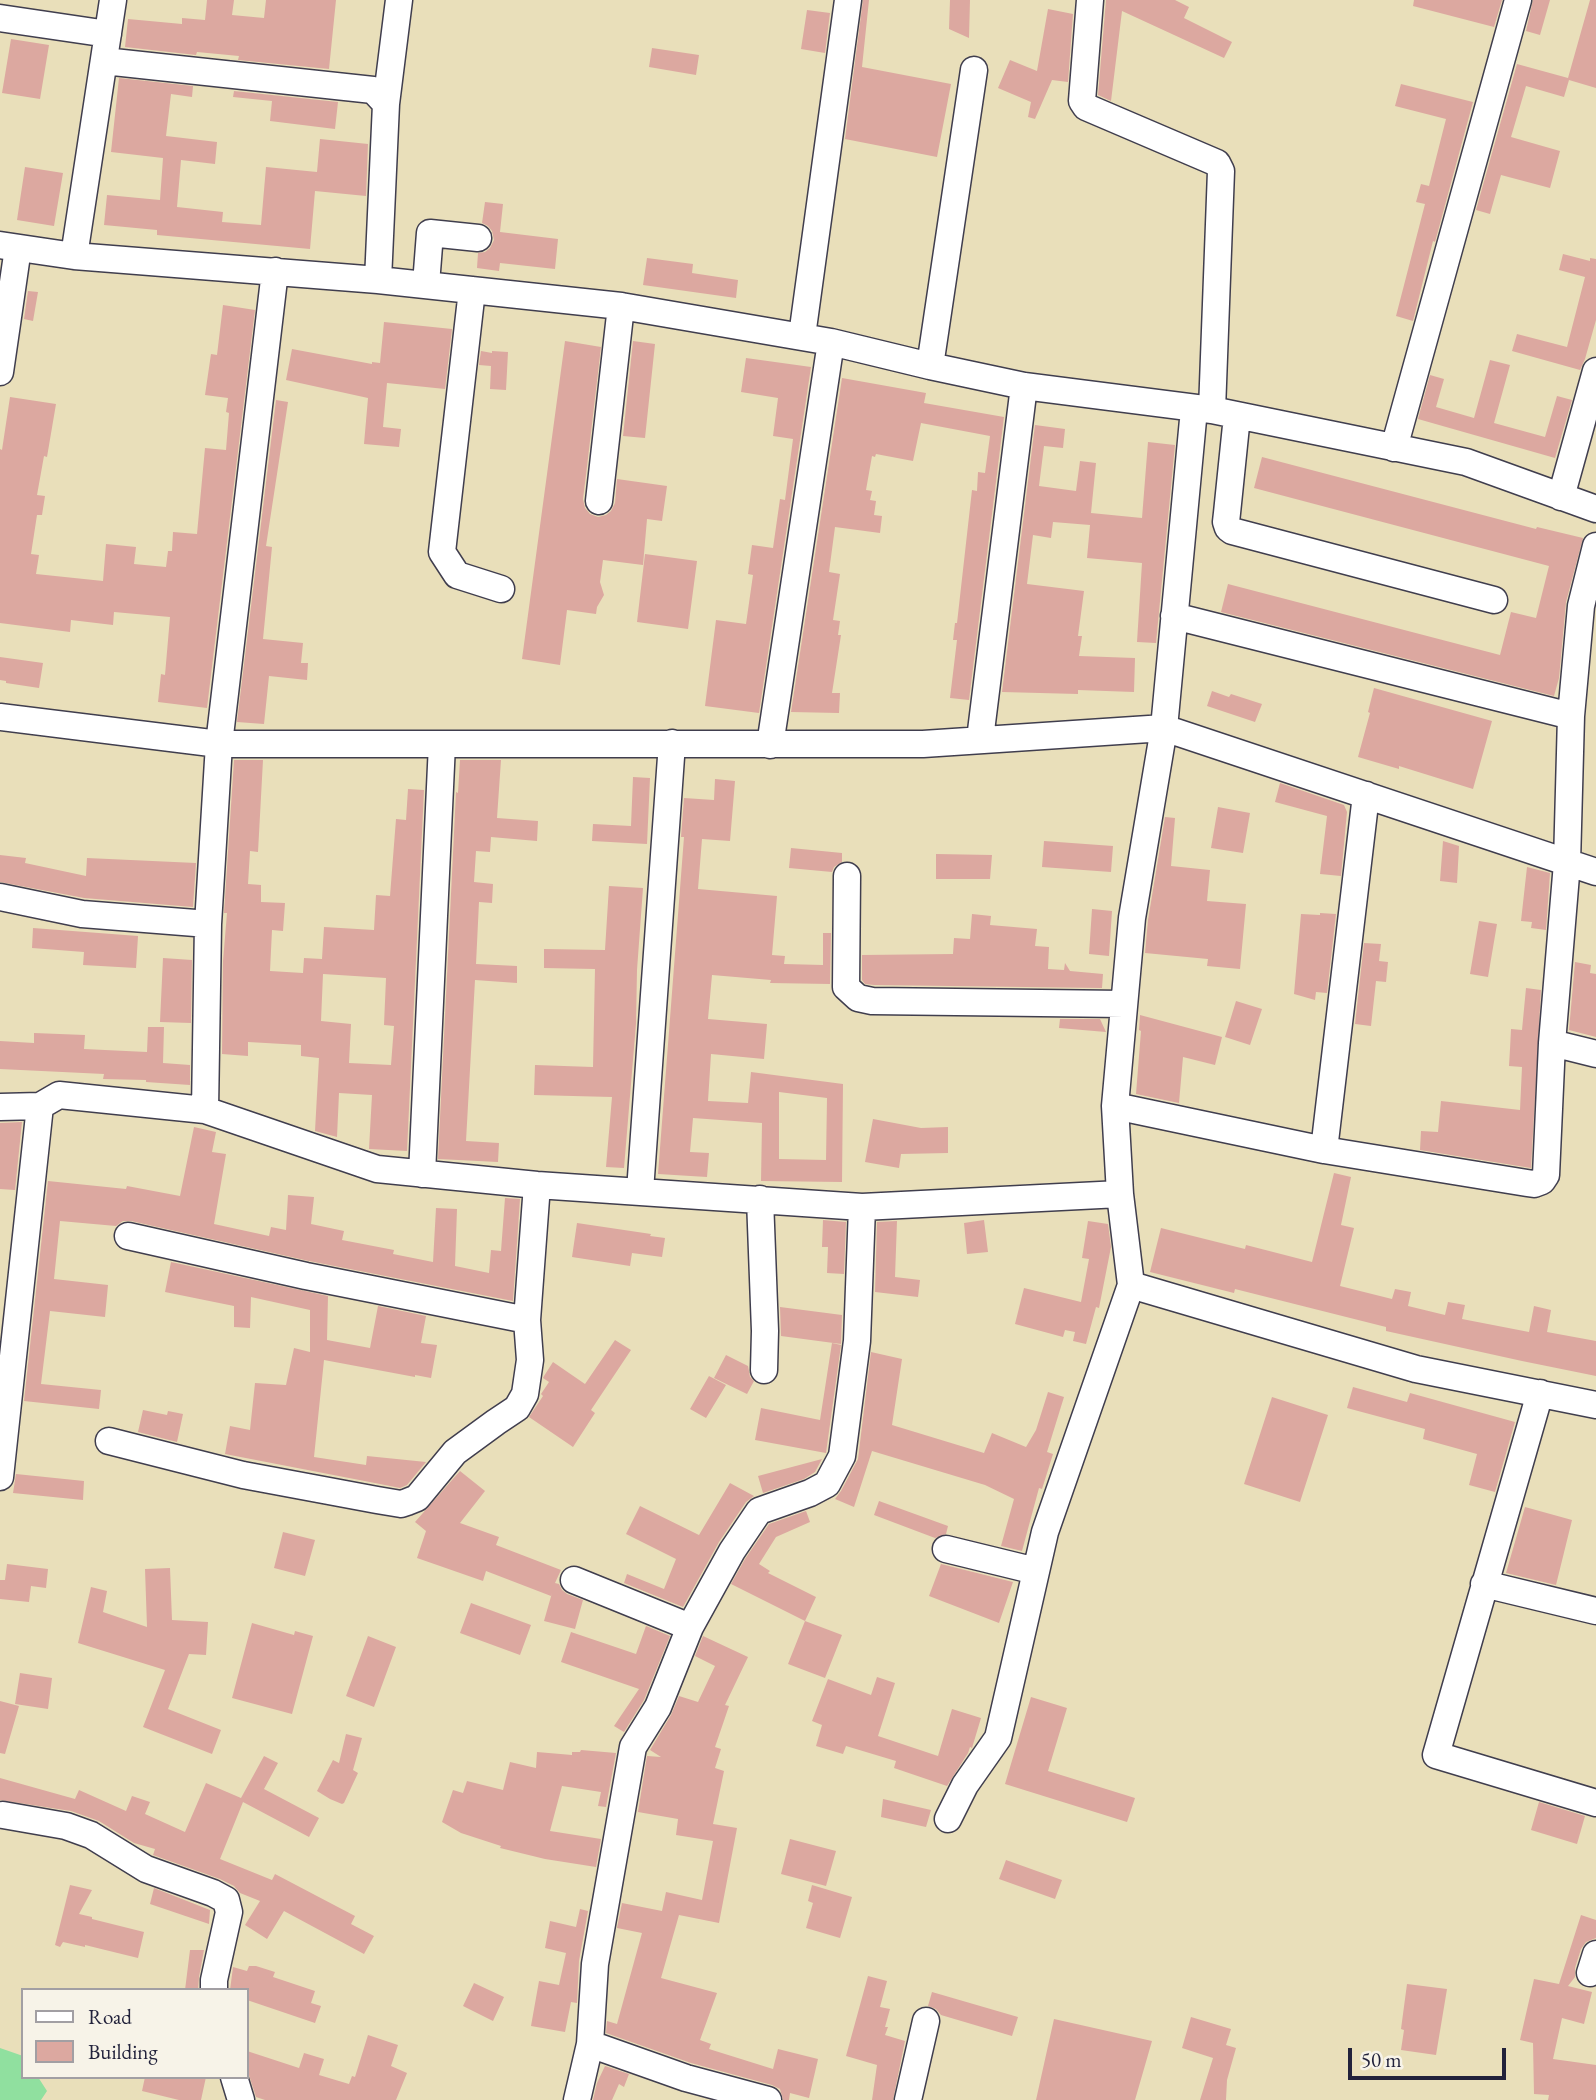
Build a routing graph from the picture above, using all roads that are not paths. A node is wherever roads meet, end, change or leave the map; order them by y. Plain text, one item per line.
1 (113, 0) edge
2 (399, 0) edge
3 (848, 0) edge
4 (1090, 0) edge
5 (1518, 0) edge
6 (0, 18) edge
7 (108, 34) junction
8 (104, 61) junction
9 (974, 70) dead end
10 (386, 104) junction
11 (478, 238) dead end
12 (9, 246) edge
13 (74, 256) junction
14 (275, 271) junction
15 (378, 280) junction
16 (426, 284) junction
17 (472, 290) junction
18 (621, 306) junction
19 (802, 336) junction
20 (831, 342) junction
21 (930, 366) junction
22 (1596, 370) edge
23 (0, 372) edge
24 (1024, 386) junction
25 (1214, 412) junction
26 (1394, 448) junction
27 (1561, 497) junction
28 (599, 501) dead end
29 (1596, 509) edge
30 (1596, 546) edge
31 (501, 589) dead end
32 (1494, 600) dead end
33 (1174, 616) junction
34 (1571, 716) junction
35 (0, 717) edge
36 (1164, 728) junction
37 (980, 739) junction
38 (672, 743) junction
39 (219, 744) junction
40 (442, 744) junction
41 (770, 744) junction
42 (1366, 795) junction
43 (1567, 863) junction
44 (1596, 872) edge
45 (847, 876) dead end
46 (0, 897) edge
47 (208, 924) junction
48 (1124, 1004) junction
49 (1552, 1043) junction
50 (1596, 1054) edge
51 (40, 1106) junction
52 (1115, 1106) junction
53 (0, 1107) edge
54 (205, 1110) junction
55 (1324, 1150) junction
56 (422, 1174) junction
57 (537, 1185) junction
58 (640, 1191) junction
59 (1120, 1194) junction
60 (760, 1199) junction
61 (862, 1207) junction
62 (128, 1236) dead end
63 (1131, 1285) junction
64 (527, 1320) junction
65 (764, 1370) dead end
66 (1540, 1393) junction
67 (1596, 1405) edge
68 (109, 1441) dead end
69 (0, 1477) edge
70 (946, 1549) dead end
71 (1036, 1571) junction
72 (574, 1580) dead end
73 (1484, 1584) junction
74 (1596, 1611) edge
75 (690, 1627) junction
76 (1596, 1803) edge
77 (4, 1815) dead end
78 (948, 1819) dead end
79 (214, 1988) edge
80 (926, 2021) dead end
81 (590, 2044) junction
82 (235, 2079) edge
83 (242, 2100) edge
84 (577, 2100) edge
85 (768, 2100) edge
86 (908, 2100) edge

1 - 7 street
2 - 10 street
3 - 19 street
4 - 25 street
5 - 26 street
6 - 7 street
7 - 8 street
8 - 10 street
8 - 13 street
9 - 21 street
10 - 15 street
11 - 16 street
12 - 13 street
12 - 23 street
13 - 14 street
14 - 15 street
14 - 39 street
15 - 16 street
16 - 17 street
17 - 18 street
17 - 31 street
18 - 19 street
18 - 28 street
19 - 20 street
20 - 21 street
20 - 41 street
21 - 24 street
22 - 27 street
24 - 25 street
24 - 37 street
25 - 26 street
25 - 32 street
25 - 33 street
26 - 27 street
27 - 29 street
30 - 34 street
33 - 34 street
33 - 36 street
34 - 43 street
35 - 39 street
36 - 37 street
36 - 42 street
36 - 48 street
37 - 41 street
38 - 40 street
38 - 41 street
38 - 58 street
39 - 40 street
39 - 47 street
40 - 56 street
42 - 43 street
42 - 55 street
43 - 44 street
43 - 49 street
45 - 48 street
46 - 47 street
47 - 54 street
48 - 52 street
49 - 50 street
49 - 55 street
51 - 53 street
51 - 54 street
51 - 69 street
52 - 55 street
52 - 59 street
54 - 56 street
56 - 57 street
57 - 58 street
57 - 64 street
58 - 60 street
59 - 61 street
59 - 63 street
60 - 61 street
60 - 65 street
61 - 75 street
62 - 64 street
63 - 66 street
63 - 71 street
64 - 68 street
66 - 67 street
66 - 73 street
70 - 71 street
71 - 78 street
72 - 75 street
73 - 74 street
73 - 76 street
75 - 81 street
77 - 79 street
80 - 86 street
81 - 84 street
81 - 85 street
82 - 83 street

